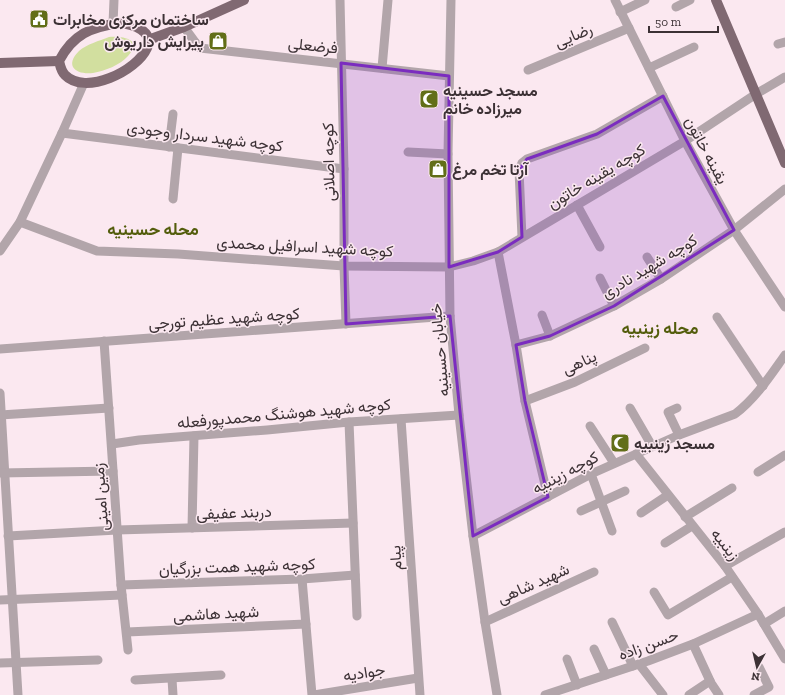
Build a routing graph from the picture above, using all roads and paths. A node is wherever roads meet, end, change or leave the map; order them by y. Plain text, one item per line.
1 (114, 0) edge
2 (244, 0) edge
3 (340, 0) edge
4 (388, 0) edge
5 (451, 0) edge
6 (615, 0) edge
7 (645, 0) edge
8 (690, 0) edge
9 (716, 0) edge
10 (676, 6) dead end
11 (620, 12) junction
12 (113, 24) junction
13 (184, 27) junction
14 (629, 28) junction
15 (148, 40) junction
16 (694, 47) dead end
17 (59, 61) junction
18 (0, 63) edge
19 (341, 63) junction
20 (382, 68) junction
21 (649, 68) junction
22 (528, 70) dead end
23 (449, 76) junction
24 (785, 77) edge
25 (84, 83) junction
26 (756, 94) junction
27 (663, 96) junction
28 (173, 114) dead end
29 (62, 133) junction
30 (685, 141) junction
31 (173, 147) junction
32 (408, 152) dead end
33 (448, 154) junction
34 (785, 163) edge
35 (344, 169) junction
36 (785, 189) edge
37 (173, 199) dead end
38 (577, 204) junction
39 (20, 222) junction
40 (734, 230) junction
41 (522, 237) junction
42 (600, 247) dead end
43 (0, 251) edge
44 (498, 252) junction
45 (647, 257) dead end
46 (344, 266) junction
47 (449, 267) junction
48 (600, 278) dead end
49 (661, 279) junction
50 (614, 306) junction
51 (785, 307) edge
52 (542, 315) dead end
53 (450, 316) junction
54 (717, 317) dead end
55 (346, 324) junction
56 (550, 336) junction
57 (104, 341) junction
58 (516, 345) junction
59 (645, 348) dead end
60 (0, 349) edge
61 (785, 355) edge
62 (763, 386) junction
63 (0, 393) edge
64 (525, 401) junction
65 (109, 408) junction
66 (630, 408) dead end
67 (677, 408) dead end
68 (460, 415) junction
69 (1, 416) edge
70 (401, 419) junction
71 (349, 422) junction
72 (590, 426) dead end
73 (678, 435) junction
74 (194, 436) junction
75 (112, 444) junction
76 (652, 446) junction
77 (636, 454) junction
78 (785, 455) edge
79 (614, 463) junction
80 (113, 471) junction
81 (758, 472) dead end
82 (2, 473) edge
83 (591, 474) junction
84 (732, 488) dead end
85 (625, 491) dead end
86 (668, 495) junction
87 (548, 497) junction
88 (601, 502) junction
89 (3, 506) edge
90 (582, 510) dead end
91 (641, 514) dead end
92 (685, 517) junction
93 (353, 523) junction
94 (692, 526) junction
95 (192, 528) junction
96 (117, 530) junction
97 (612, 531) dead end
98 (785, 532) edge
99 (8, 536) junction
100 (474, 536) junction
101 (665, 543) dead end
102 (725, 566) junction
103 (594, 572) dead end
104 (355, 576) junction
105 (732, 577) junction
106 (302, 579) junction
107 (121, 585) junction
108 (654, 592) dead end
109 (122, 595) junction
110 (0, 600) edge
111 (12, 600) junction
112 (785, 611) edge
113 (758, 614) junction
114 (357, 616) dead end
115 (485, 622) junction
116 (612, 622) dead end
117 (306, 624) junction
118 (764, 624) junction
119 (127, 632) junction
120 (693, 644) junction
121 (594, 648) dead end
122 (128, 650) dead end
123 (567, 659) dead end
124 (785, 659) edge
125 (98, 660) dead end
126 (16, 662) junction
127 (0, 663) edge
128 (636, 665) junction
129 (759, 667) dead end
130 (222, 675) dead end
131 (606, 675) junction
132 (418, 678) junction
133 (172, 679) junction
134 (135, 680) dead end
135 (710, 681) junction
136 (577, 685) junction
137 (371, 690) edge
138 (18, 695) edge
139 (173, 695) edge
140 (313, 695) edge
141 (420, 695) edge
142 (497, 695) edge
143 (545, 695) edge
144 (663, 695) edge
145 (689, 695) edge
146 (719, 695) edge
147 (754, 695) edge

1 - 12 street
2 - 13 main road
3 - 19 street, کوچه اصلانی
4 - 20 street
5 - 23 street, خیابان حسینیه
6 - 11 street, یقینه خاتون
7 - 11 street
8 - 10 street
9 - 26 main road
11 - 14 street, یقینه خاتون
12 - 15 main road
12 - 17 main road
13 - 15 main road
13 - 19 street, فرضعلی
14 - 21 street, یقینه خاتون
14 - 22 street, رضایی
15 - 25 main road
16 - 21 street
17 - 18 main road
17 - 25 main road
19 - 20 street, فرضعلی
19 - 35 street, کوچه اصلانی
20 - 23 street, فرضعلی
21 - 27 street, یقینه خاتون
23 - 33 street, خیابان حسینیه
24 - 26 street, کوچه یقینه خاتون
25 - 29 street
26 - 30 street, کوچه یقینه خاتون
26 - 34 main road
27 - 30 street, یقینه خاتون
27 - 41 street, کوچه یقینه خاتون
28 - 31 street
29 - 31 street, کوچه شهید سردار وجودی
29 - 39 street
30 - 38 street, کوچه یقینه خاتون
30 - 40 street, یقینه خاتون
31 - 35 street, کوچه شهید سردار وجودی
31 - 37 street
32 - 33 street
33 - 47 street, خیابان حسینیه
35 - 46 street, کوچه اصلانی
36 - 40 street, کوچه شهید نادری
38 - 41 street, کوچه یقینه خاتون
38 - 42 street
39 - 43 street
39 - 46 street, کوچه شهید اسرافیل محمدی
40 - 49 street, کوچه شهید نادری
40 - 51 street, یقینه خاتون
41 - 44 street, کوچه یقینه خاتون
44 - 47 street, کوچه یقینه خاتون
44 - 58 street
45 - 49 street
46 - 47 street, کوچه شهید اسرافیل محمدی
46 - 55 street, کوچه اصلانی
47 - 53 street, خیابان حسینیه
48 - 50 street
49 - 50 street, کوچه شهید نادری
50 - 56 street, کوچه شهید نادری
52 - 56 street
53 - 55 street, کوچه شهید عظیم تورجی
53 - 68 street, خیابان حسینیه
54 - 62 street
55 - 57 street, کوچه شهید عظیم تورجی
56 - 58 street, کوچه شهید نادری
57 - 60 street, کوچه شهید عظیم تورجی
57 - 65 street, زمین امینی
58 - 64 street
59 - 64 street, پناهی
61 - 62 street, کوچه زینبیه
62 - 73 street, کوچه زینبیه
63 - 69 street
64 - 87 street
65 - 69 street
65 - 75 street, زمین امینی
66 - 76 street
67 - 73 street
68 - 70 street, کوچه شهید هوشنگ محمدپورفعله
68 - 100 street, خیابان حسینیه
69 - 82 street
70 - 71 street, کوچه شهید هوشنگ محمدپورفعله
70 - 132 street, پیام
71 - 74 street, کوچه شهید هوشنگ محمدپورفعله
71 - 93 street
72 - 79 street
73 - 76 street, کوچه زینبیه
74 - 75 street, کوچه شهید هوشنگ محمدپورفعله
74 - 95 street
75 - 80 street, زمین امینی
76 - 77 street, کوچه زینبیه
77 - 79 street, کوچه زینبیه
77 - 86 street, زینبیه
78 - 81 street
79 - 83 street, کوچه زینبیه
80 - 82 street
80 - 96 street, زمین امینی
82 - 89 street
83 - 87 street, کوچه زینبیه
83 - 88 street
84 - 92 street
85 - 88 street
86 - 91 street
86 - 92 street, زینبیه
87 - 100 street, کوچه زینبیه
88 - 90 street
88 - 97 street
89 - 99 street
92 - 94 street, زینبیه
93 - 95 street, دربند عفیفی
93 - 104 street
94 - 101 street
94 - 102 street, زینبیه
95 - 96 street, دربند عفیفی
96 - 99 street, دربند عفیفی
96 - 107 street, زمین امینی
98 - 102 street
99 - 111 street
100 - 115 street, خیابان حسینیه
102 - 105 street, زینبیه
103 - 115 street, شهید شاهی
104 - 106 street, کوچه شهید همت بزرگیان
104 - 114 street
105 - 108 street
105 - 113 street, زینبیه
106 - 107 street, کوچه شهید همت بزرگیان
106 - 117 street
107 - 109 street, زمین امینی
109 - 111 street
109 - 119 street, زمین امینی
110 - 111 street
111 - 126 street
112 - 118 street
113 - 118 street, زینبیه
113 - 120 street, حسن زاده
115 - 142 street, خیابان حسینیه
116 - 128 street
117 - 119 street, شهید هاشمی
117 - 140 street
118 - 124 street, زینبیه
119 - 122 street, زمین امینی
120 - 128 street, حسن زاده
120 - 135 street
121 - 131 street
123 - 136 street
125 - 126 street
126 - 127 street
126 - 138 street
128 - 131 street, حسن زاده
128 - 144 street
129 - 147 street
130 - 133 street
131 - 136 street, حسن زاده
132 - 137 street, جوادیه
132 - 141 street, پیام
133 - 134 street
133 - 139 street
135 - 145 street
135 - 146 street
136 - 143 street, حسن زاده
137 - 140 street, جوادیه

